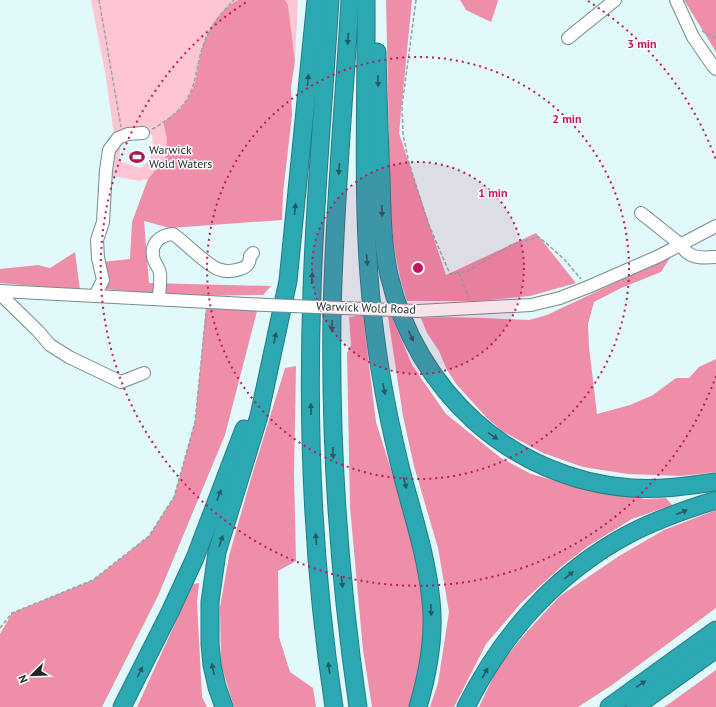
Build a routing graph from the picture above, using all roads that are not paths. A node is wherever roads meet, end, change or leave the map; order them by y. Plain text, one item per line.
1 (316, 0) edge
2 (330, 0) edge
3 (350, 0) edge
4 (366, 0) edge
5 (376, 0) edge
6 (615, 0) edge
7 (676, 0) edge
8 (568, 38) dead end
9 (716, 69) edge
10 (143, 133) road end
11 (641, 213) dead end
12 (716, 226) edge
13 (680, 244) junction
14 (253, 253) dead end
15 (716, 257) edge
16 (0, 291) edge
17 (0, 294) edge
18 (95, 296) junction
19 (159, 299) junction
20 (144, 373) dead end
21 (267, 376) junction
22 (716, 482) edge
23 (716, 500) edge
24 (716, 630) edge
25 (716, 649) edge
26 (122, 707) edge
27 (224, 707) edge
28 (334, 707) edge
29 (358, 707) edge
30 (418, 707) edge
31 (466, 707) edge
32 (609, 707) edge
33 (635, 707) edge

21 -> 1 highway
28 -> 2 highway
3 -> 29 highway
4 -> 30 highway
5 -> 22 highway
6 - 8 street
7 - 9 street
10 - 18 street
11 - 13 street
12 - 13 street, Warwick Wold Road
13 - 15 street
13 - 19 street, Warwick Wold Road, bridge
14 - 19 street
16 - 18 street, Warwick Wold Road
17 - 20 street
18 - 19 street, Warwick Wold Road
26 -> 21 highway
27 -> 21 highway
31 -> 23 highway
32 -> 24 highway
25 - 33 highway

